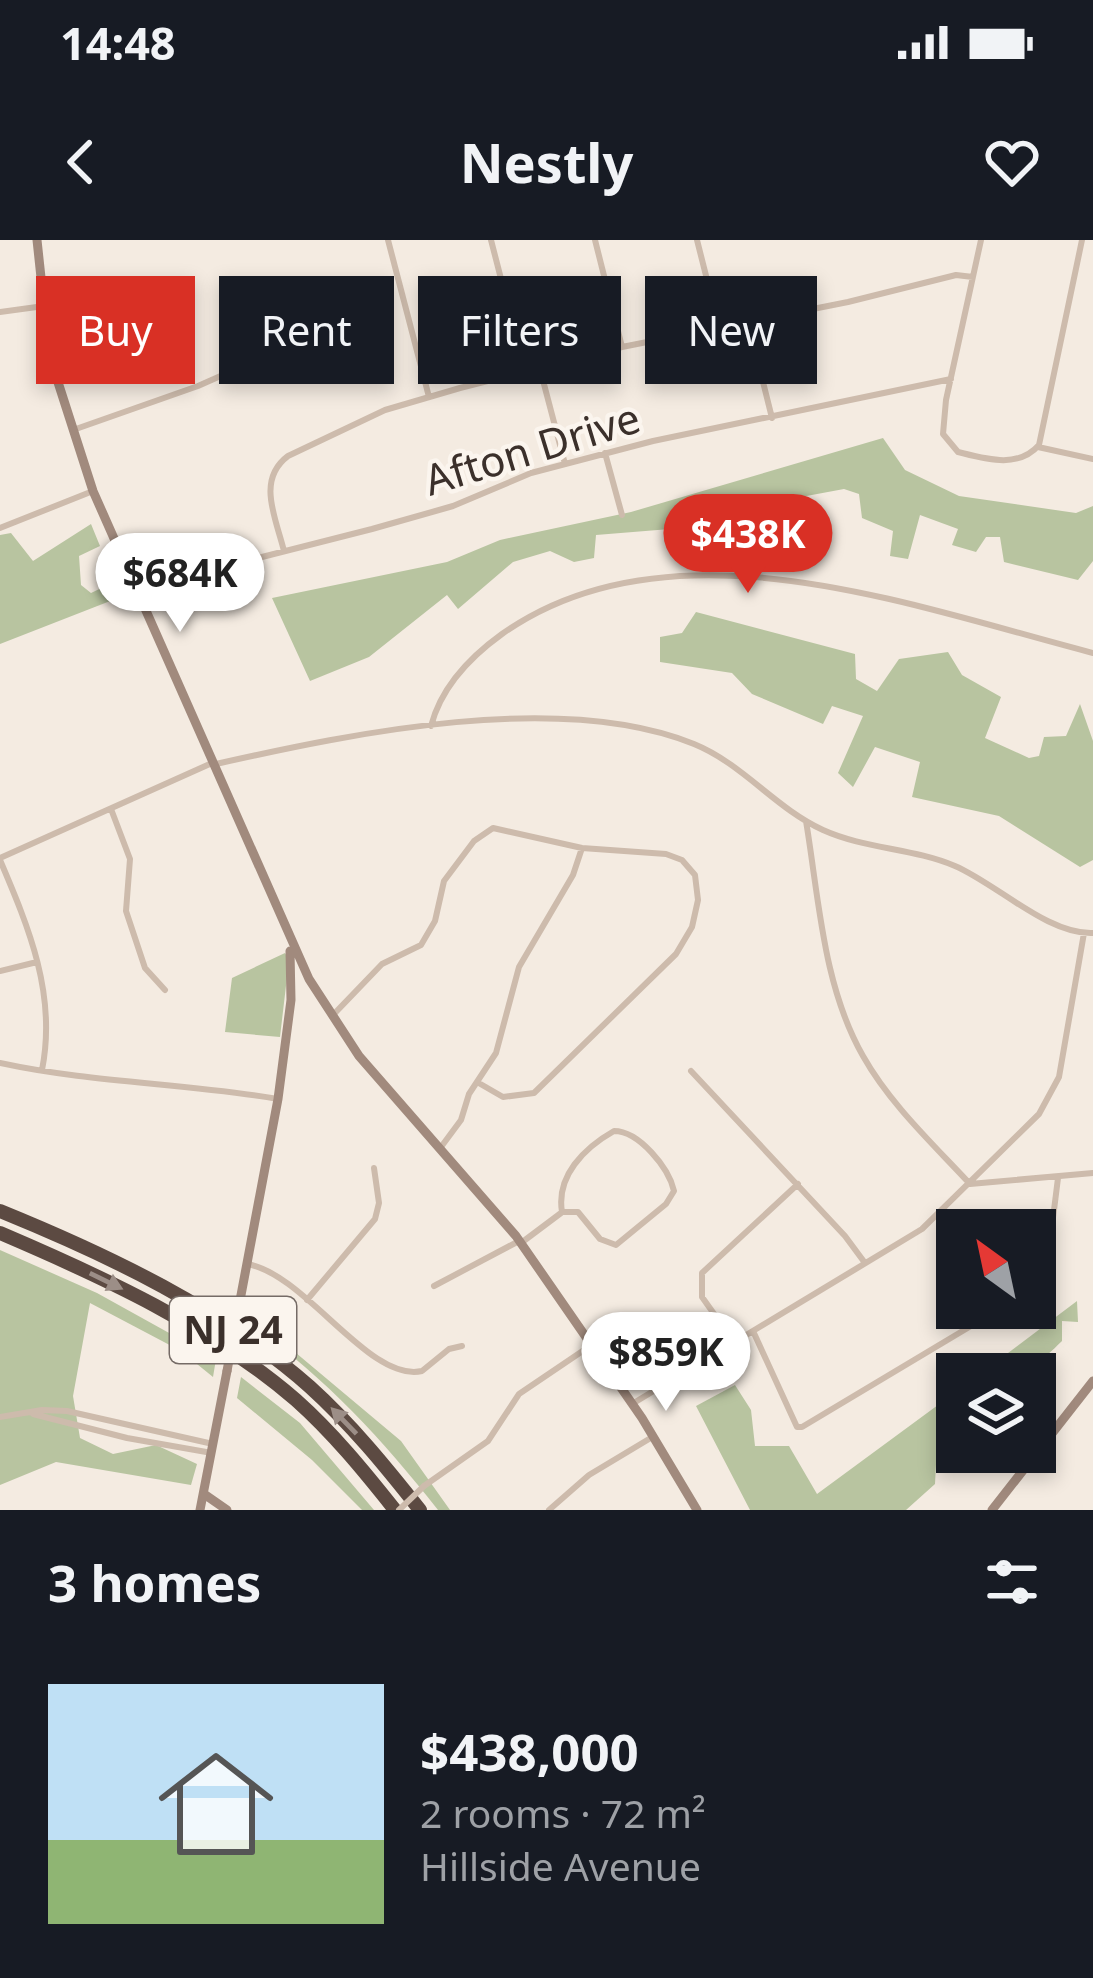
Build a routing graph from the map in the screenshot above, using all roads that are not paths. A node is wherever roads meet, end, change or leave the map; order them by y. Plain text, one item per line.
1 (37, 240) edge
2 (388, 240) edge
3 (491, 240) edge
4 (595, 240) edge
5 (697, 240) edge
6 (981, 240) edge
7 (1082, 240) edge
8 (41, 276) edge
9 (500, 276) edge
10 (706, 276) edge
11 (973, 277) junction
12 (817, 306) edge
13 (36, 307) edge
14 (0, 312) edge
15 (645, 342) edge
16 (622, 347) joint
17 (270, 354) joint
18 (219, 377) edge
19 (951, 379) junction
20 (59, 384) edge
21 (479, 384) edge
22 (544, 384) edge
23 (764, 384) edge
24 (429, 397) junction
25 (772, 418) junction
26 (73, 430) junction
27 (1038, 447) junction
28 (605, 453) junction
29 (1093, 459) edge
30 (565, 464) junction
31 (93, 491) junction
32 (622, 515) dead end
33 (0, 528) edge
34 (284, 551) junction
35 (135, 588) junction
36 (1093, 653) edge
37 (431, 726) junction
38 (212, 764) junction
39 (111, 809) junction
40 (806, 821) junction
41 (582, 848) junction
42 (0, 859) edge
43 (1088, 933) edge
44 (290, 940) junction
45 (37, 962) junction
46 (0, 971) edge
47 (307, 975) junction
48 (292, 980) junction
49 (165, 990) dead end
50 (291, 1000) junction
51 (331, 1016) junction
52 (0, 1063) edge
53 (42, 1070) junction
54 (691, 1071) dead end
55 (477, 1082) junction
56 (278, 1099) junction
57 (441, 1147) junction
58 (374, 1168) dead end
59 (1093, 1173) edge
60 (1058, 1176) junction
61 (798, 1184) junction
62 (970, 1184) junction
63 (1054, 1209) edge
64 (0, 1211) edge
65 (562, 1212) junction
66 (0, 1232) edge
67 (520, 1242) junction
68 (865, 1262) junction
69 (247, 1264) junction
70 (434, 1286) dead end
71 (308, 1300) junction
72 (966, 1329) edge
73 (753, 1331) junction
74 (734, 1342) junction
75 (462, 1346) dead end
76 (590, 1346) junction
77 (1093, 1381) edge
78 (632, 1404) junction
79 (0, 1417) edge
80 (654, 1436) junction
81 (212, 1449) junction
82 (204, 1494) junction
83 (200, 1510) edge
84 (226, 1510) edge
85 (397, 1510) edge
86 (420, 1510) edge
87 (549, 1510) edge
88 (697, 1510) edge
89 (992, 1510) edge

1 - 8 main road
2 - 24 street
3 - 9 street
4 - 16 street
5 - 10 street
6 - 11 street
7 - 27 street
11 - 12 street
11 - 19 street
13 - 14 street
15 - 16 street
17 - 17 street
18 - 26 street
19 - 25 street, Afton Drive
19 - 27 street
20 - 26 main road
21 - 24 street
22 - 30 street
23 - 25 street
24 - 34 street
25 - 28 street, Afton Drive
26 - 31 main road
27 - 29 street
28 - 30 street, Afton Drive
28 - 32 street
30 - 34 street, Afton Drive
31 - 33 street
31 - 35 main road
34 - 35 street, Afton Drive
35 - 38 main road
36 - 37 street
37 - 38 street
37 - 40 street
38 - 39 street
38 - 44 main road
39 - 42 street
39 - 49 street
40 - 43 street
40 - 62 street
41 - 51 street
41 - 55 street
41 - 55 street
42 - 45 street
43 - 62 street
44 - 47 main road
44 - 48 main road
45 - 46 street
45 - 53 street
47 - 48 main road
47 - 50 main road
47 - 51 main road
48 - 50 main road
50 - 56 main road
51 - 57 main road
52 - 53 street
53 - 56 street
54 - 61 street
55 - 57 street
56 - 69 main road
57 - 67 main road
58 - 71 street
59 - 60 street
60 - 62 street
60 - 63 street
61 - 68 street
61 - 74 street
62 - 68 street
86 -> 64 highway, NJ 24
65 - 65 street
65 - 67 street
66 -> 85 highway, NJ 24
67 - 70 street
67 - 76 main road
68 - 73 street
69 - 71 street
69 - 81 main road, bridge
71 - 75 street
72 - 73 street
73 - 74 street
74 - 78 street
76 - 78 main road
76 - 85 street, bridge
77 - 89 main road
78 - 80 main road
79 - 81 street
80 - 87 street
80 - 88 main road
81 - 82 main road
82 - 83 main road
82 - 84 main road

